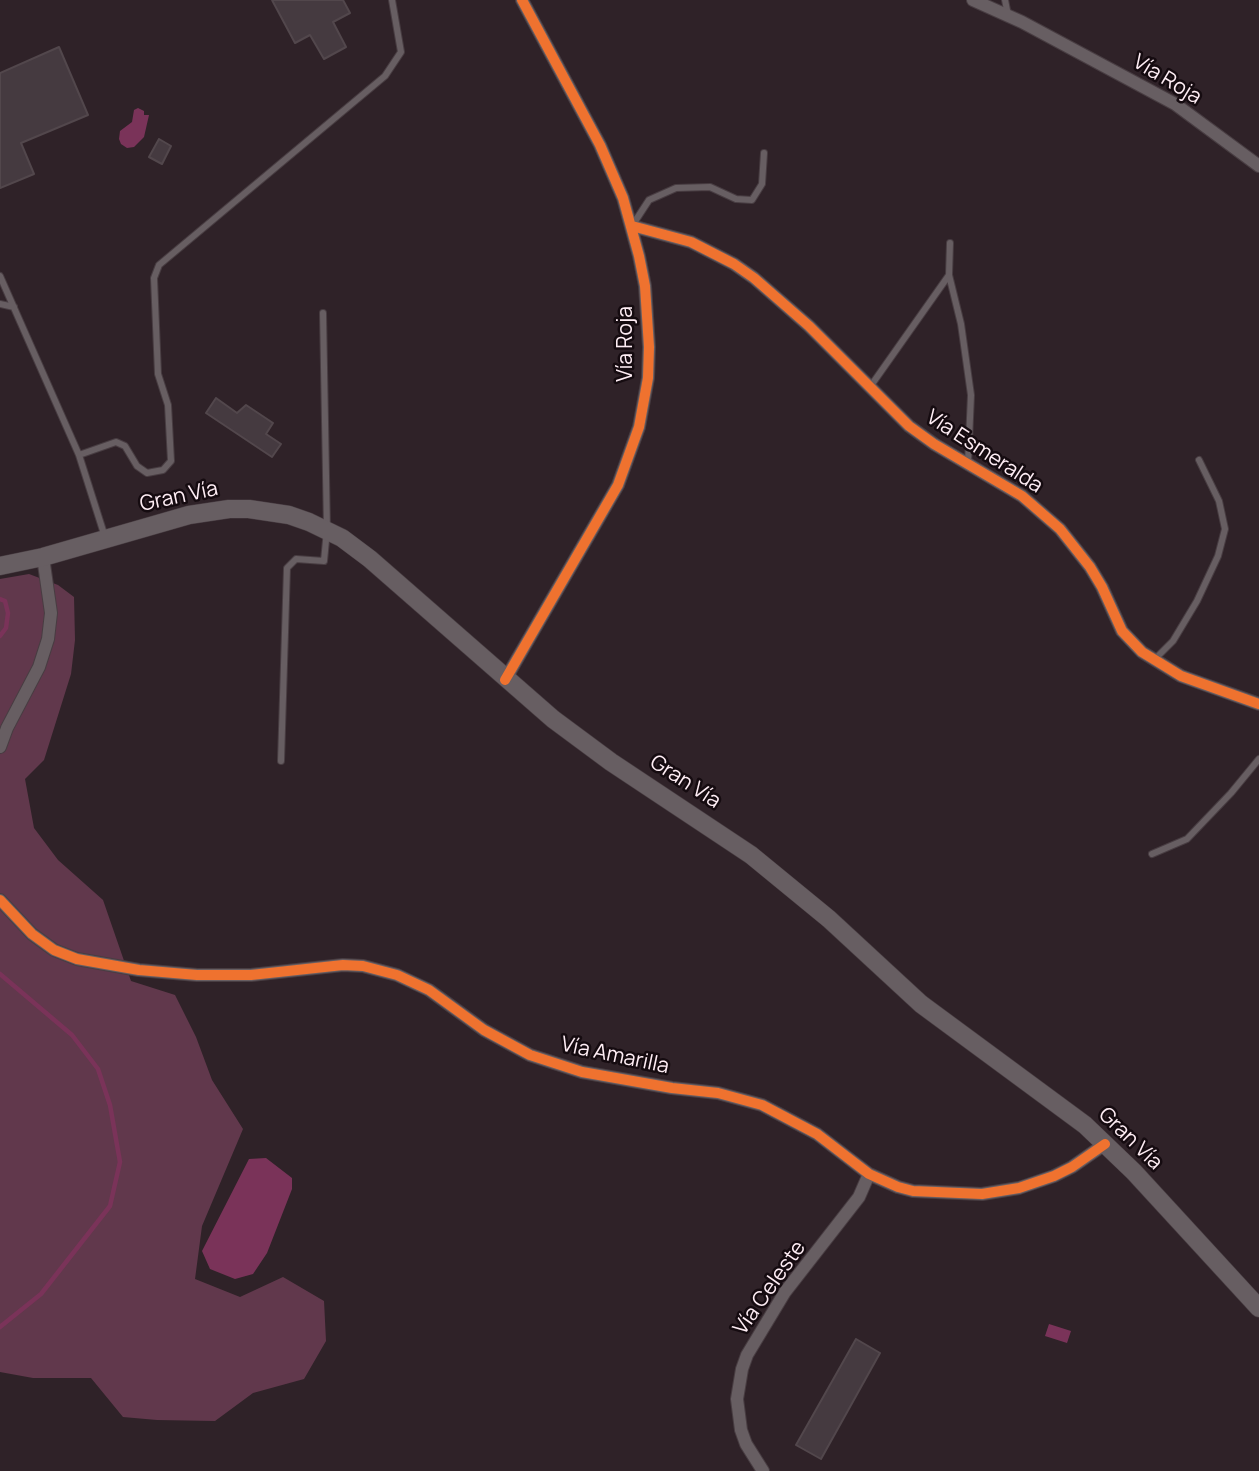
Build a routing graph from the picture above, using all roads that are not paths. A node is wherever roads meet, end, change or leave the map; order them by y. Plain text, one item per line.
1 (392, 0) edge
2 (523, 0) edge
3 (973, 0) edge
4 (1005, 0) edge
5 (1008, 16) junction
6 (764, 153) dead end
7 (1259, 166) edge
8 (632, 226) junction
9 (950, 243) dead end
10 (949, 275) junction
11 (0, 276) edge
12 (0, 304) edge
13 (14, 307) junction
14 (323, 313) dead end
15 (870, 387) junction
16 (79, 455) junction
17 (1199, 460) dead end
18 (968, 463) junction
19 (327, 530) junction
20 (105, 539) junction
21 (43, 557) junction
22 (0, 566) edge
23 (1153, 660) junction
24 (505, 680) junction
25 (1259, 704) edge
26 (0, 747) edge
27 (1259, 759) edge
28 (281, 761) dead end
29 (1152, 853) dead end
30 (0, 900) edge
31 (1105, 1144) junction
32 (869, 1174) junction
33 (1259, 1308) edge
34 (763, 1471) edge

1 - 16 lane
2 - 8 street, Vía Roja
3 - 5 street, Vía Roja
4 - 5 lane
5 - 7 street, Vía Roja
6 - 8 lane
8 - 15 street, Vía Esmeralda
8 - 24 street, Vía Roja
9 - 10 lane
10 - 15 lane
10 - 18 lane
11 - 13 lane
12 - 13 lane
13 - 16 lane
14 - 19 lane
15 - 18 street, Vía Esmeralda
16 - 20 lane
17 - 23 lane
18 - 23 street, Vía Esmeralda
19 - 20 main road, Gran Vía
19 - 24 main road, Gran Vía
19 - 28 lane
20 - 21 main road, Gran Vía
21 - 22 main road, Gran Vía
21 - 26 street
23 - 25 street, Vía Esmeralda
24 - 31 main road, Gran Vía
27 - 29 lane
30 - 32 street, Vía Amarilla
31 - 32 street, Vía Amarilla
31 - 33 main road, Gran Vía
32 - 34 street, Vía Celeste

